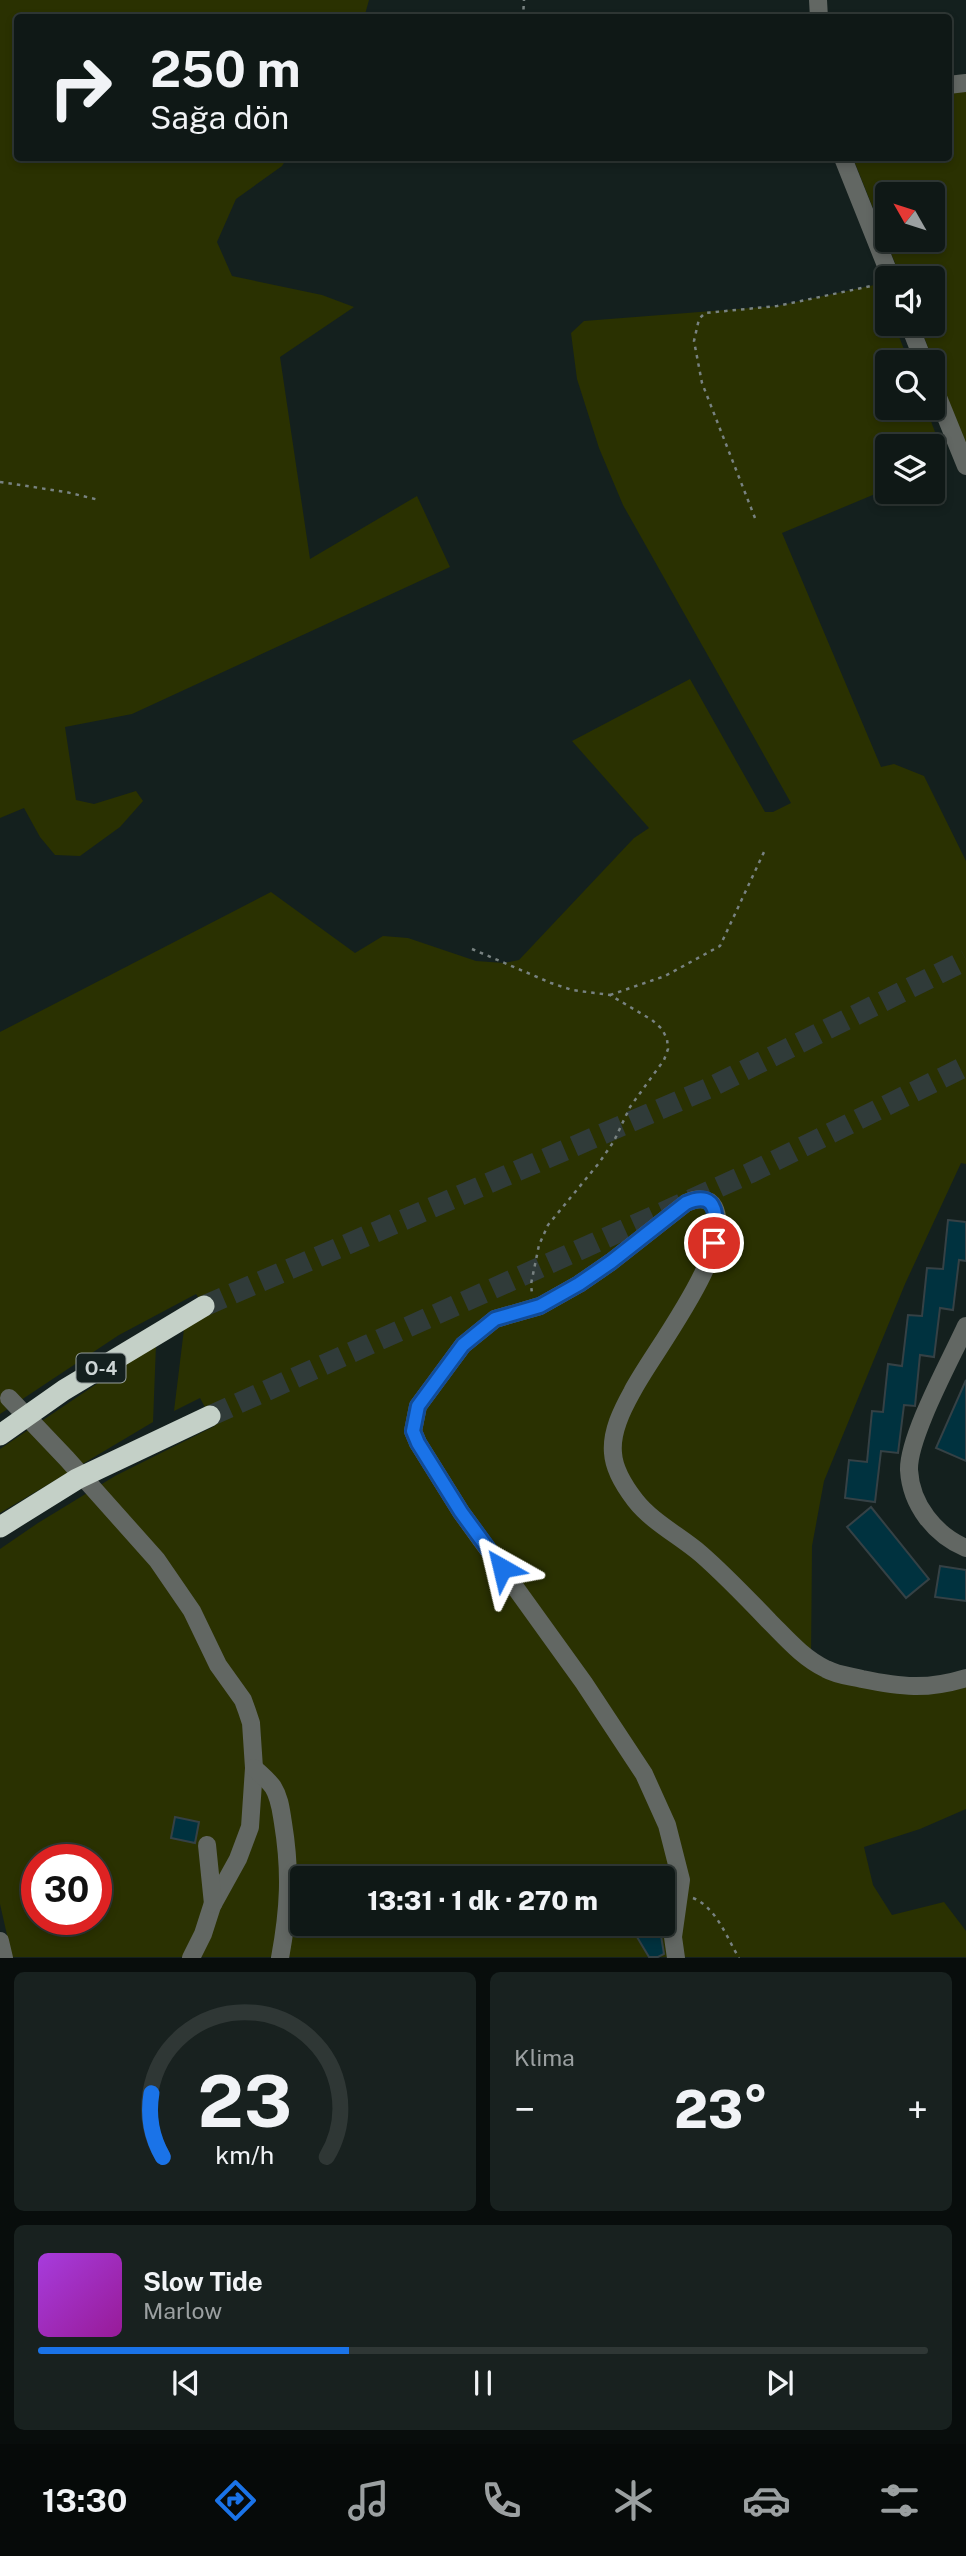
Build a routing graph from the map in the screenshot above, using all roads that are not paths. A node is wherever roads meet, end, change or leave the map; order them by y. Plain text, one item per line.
1 (844, 161) edge
2 (880, 266) edge
3 (945, 412) edge
4 (964, 456) edge
5 (204, 1306) tunnel mouth
6 (966, 1326) edge
7 (9, 1398) dead end
8 (210, 1416) tunnel mouth
9 (0, 1435) edge
10 (0, 1527) edge
11 (966, 1548) edge
12 (966, 1678) edge
13 (254, 1768) junction
14 (207, 1845) dead end
15 (213, 1904) junction
16 (0, 1941) edge
17 (4, 1958) edge
18 (191, 1958) edge
19 (280, 1958) edge
20 (676, 1958) edge

1 - 2 street
3 - 4 street
5 - 9 highway, O-4, bridge
6 - 11 street
7 - 13 street
8 - 10 highway, bridge
12 - 20 street
13 - 15 street
13 - 19 street
14 - 15 street
15 - 18 street
16 - 17 street

